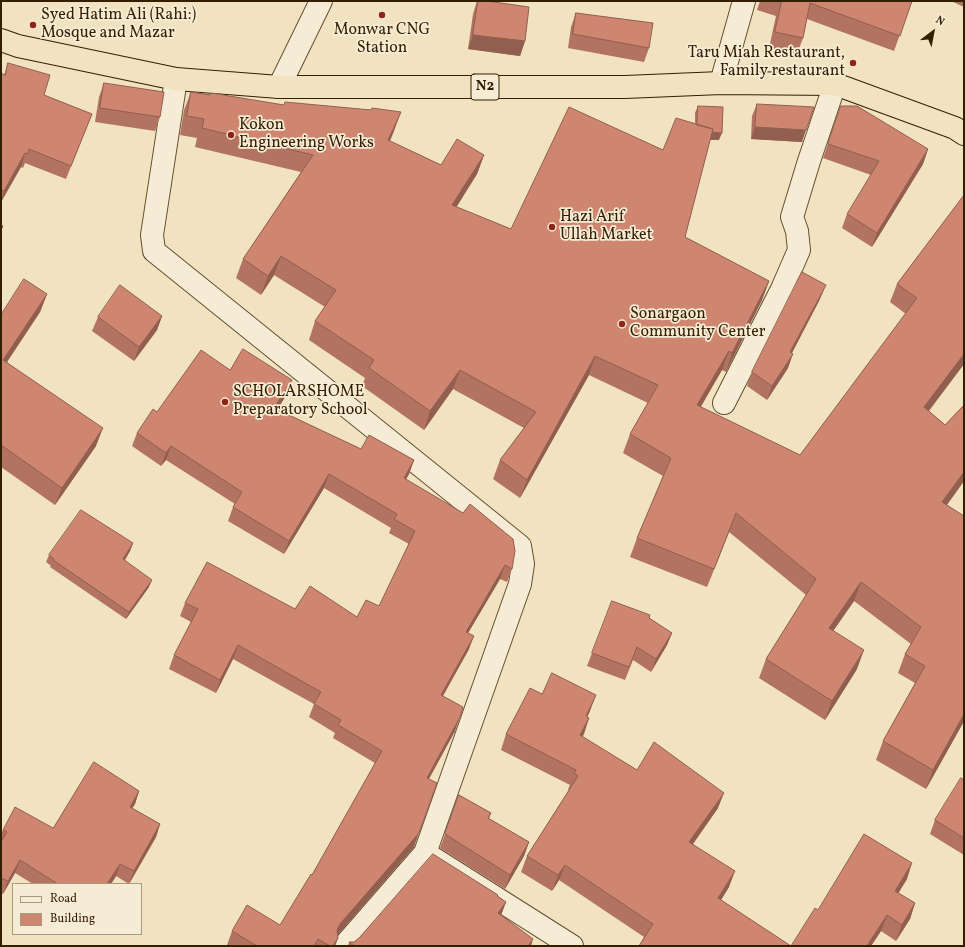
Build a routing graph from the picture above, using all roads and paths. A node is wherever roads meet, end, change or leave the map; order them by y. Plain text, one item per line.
1 (321, 1) edge
2 (744, 1) edge
3 (1, 40) edge
4 (176, 79) junction
5 (721, 83) junction
6 (835, 84) junction
7 (279, 87) junction
8 (964, 134) edge
9 (724, 403) dead end
10 (425, 853) junction
11 (344, 946) edge
12 (572, 946) edge

1 - 7 street
2 - 5 street
3 - 4 highway, N2
4 - 7 highway, N2
4 - 10 street
5 - 6 highway, N2
5 - 7 highway, N2
6 - 8 highway, N2
6 - 9 street
10 - 11 street
10 - 12 street

